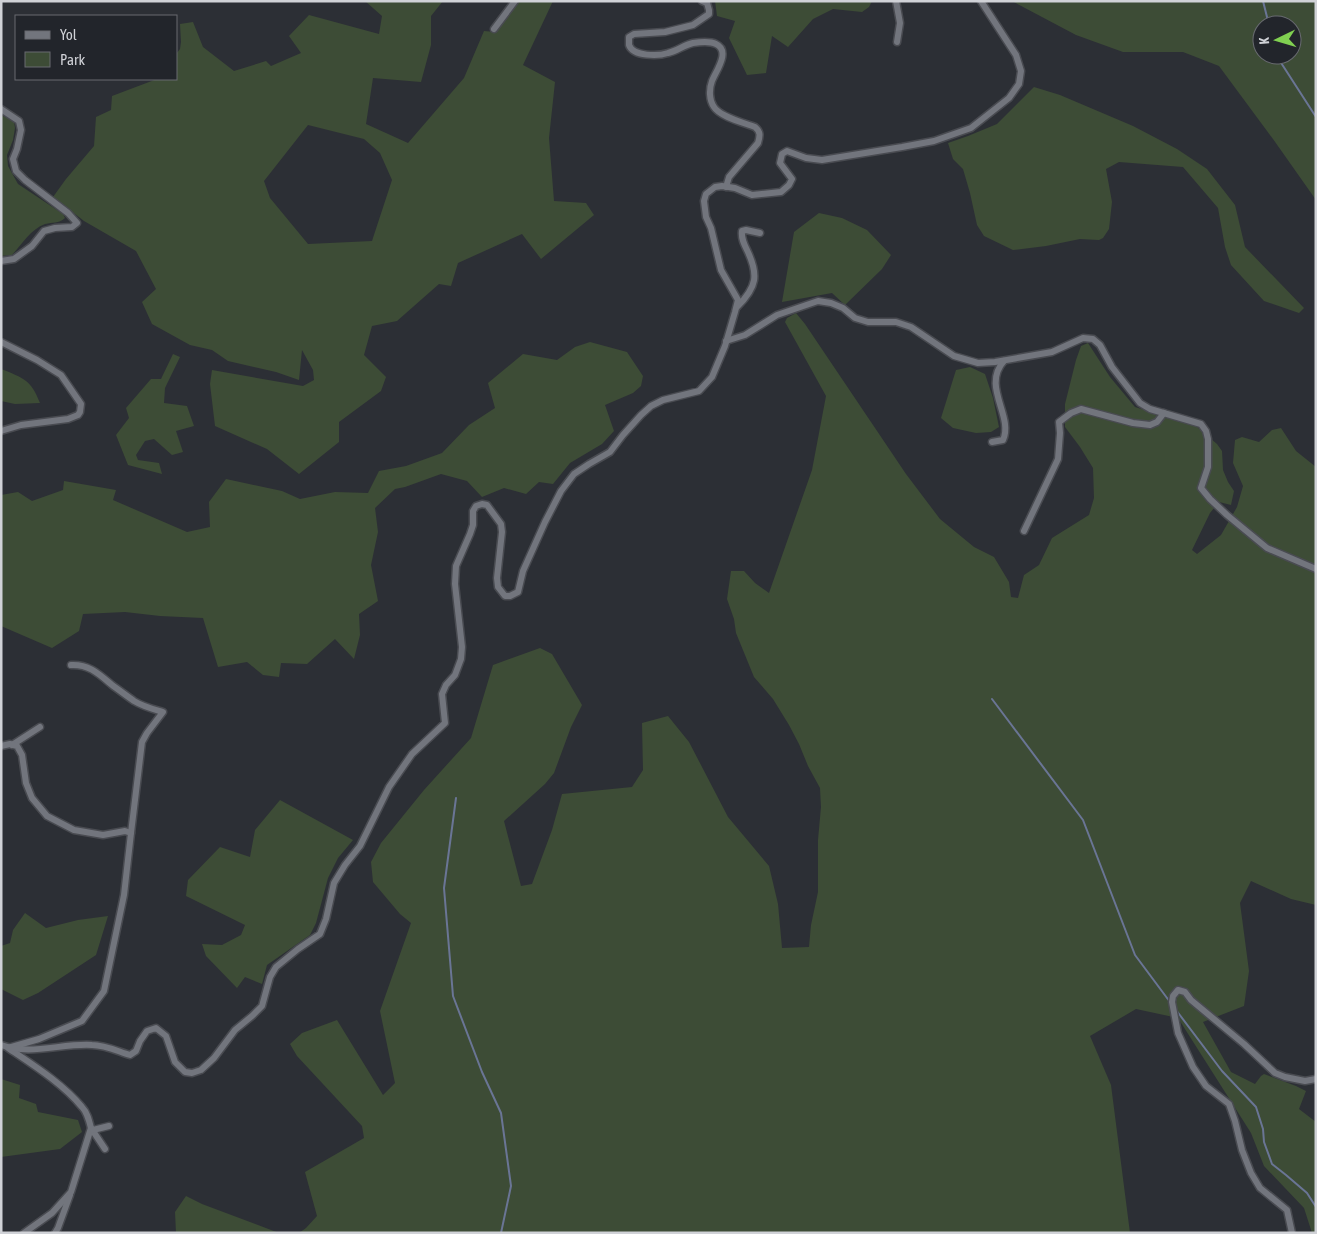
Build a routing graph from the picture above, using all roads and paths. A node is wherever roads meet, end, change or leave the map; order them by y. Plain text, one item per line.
1 (515, 1) edge
2 (702, 1) edge
3 (896, 1) edge
4 (981, 1) edge
5 (494, 29) dead end
6 (898, 42) dead end
7 (1, 109) edge
8 (726, 186) junction
9 (760, 233) dead end
10 (1, 261) edge
11 (736, 308) junction
12 (726, 341) junction
13 (1, 342) edge
14 (1004, 361) junction
15 (1164, 414) junction
16 (1, 431) edge
17 (992, 442) dead end
18 (1024, 531) dead end
19 (1316, 569) edge
20 (71, 665) dead end
21 (40, 727) dead end
22 (12, 744) junction
23 (1, 746) edge
24 (131, 832) junction
25 (1, 1045) edge
26 (8, 1048) junction
27 (1316, 1079) edge
28 (108, 1126) dead end
29 (92, 1129) junction
30 (105, 1149) dead end
31 (72, 1192) junction
32 (24, 1233) edge
33 (55, 1233) edge
34 (1292, 1233) edge

1 - 5 street
2 - 8 street
3 - 6 street
4 - 8 street
7 - 10 street
8 - 11 street
9 - 11 street
11 - 12 street
12 - 14 street
12 - 26 street
13 - 16 street
14 - 15 street
14 - 17 street
15 - 18 street
15 - 19 street
20 - 24 street
21 - 22 street
22 - 23 street
22 - 24 street
24 - 26 street
25 - 26 street
26 - 29 street
27 - 34 street
28 - 29 street
29 - 30 street
29 - 31 street
31 - 32 street
31 - 33 street

